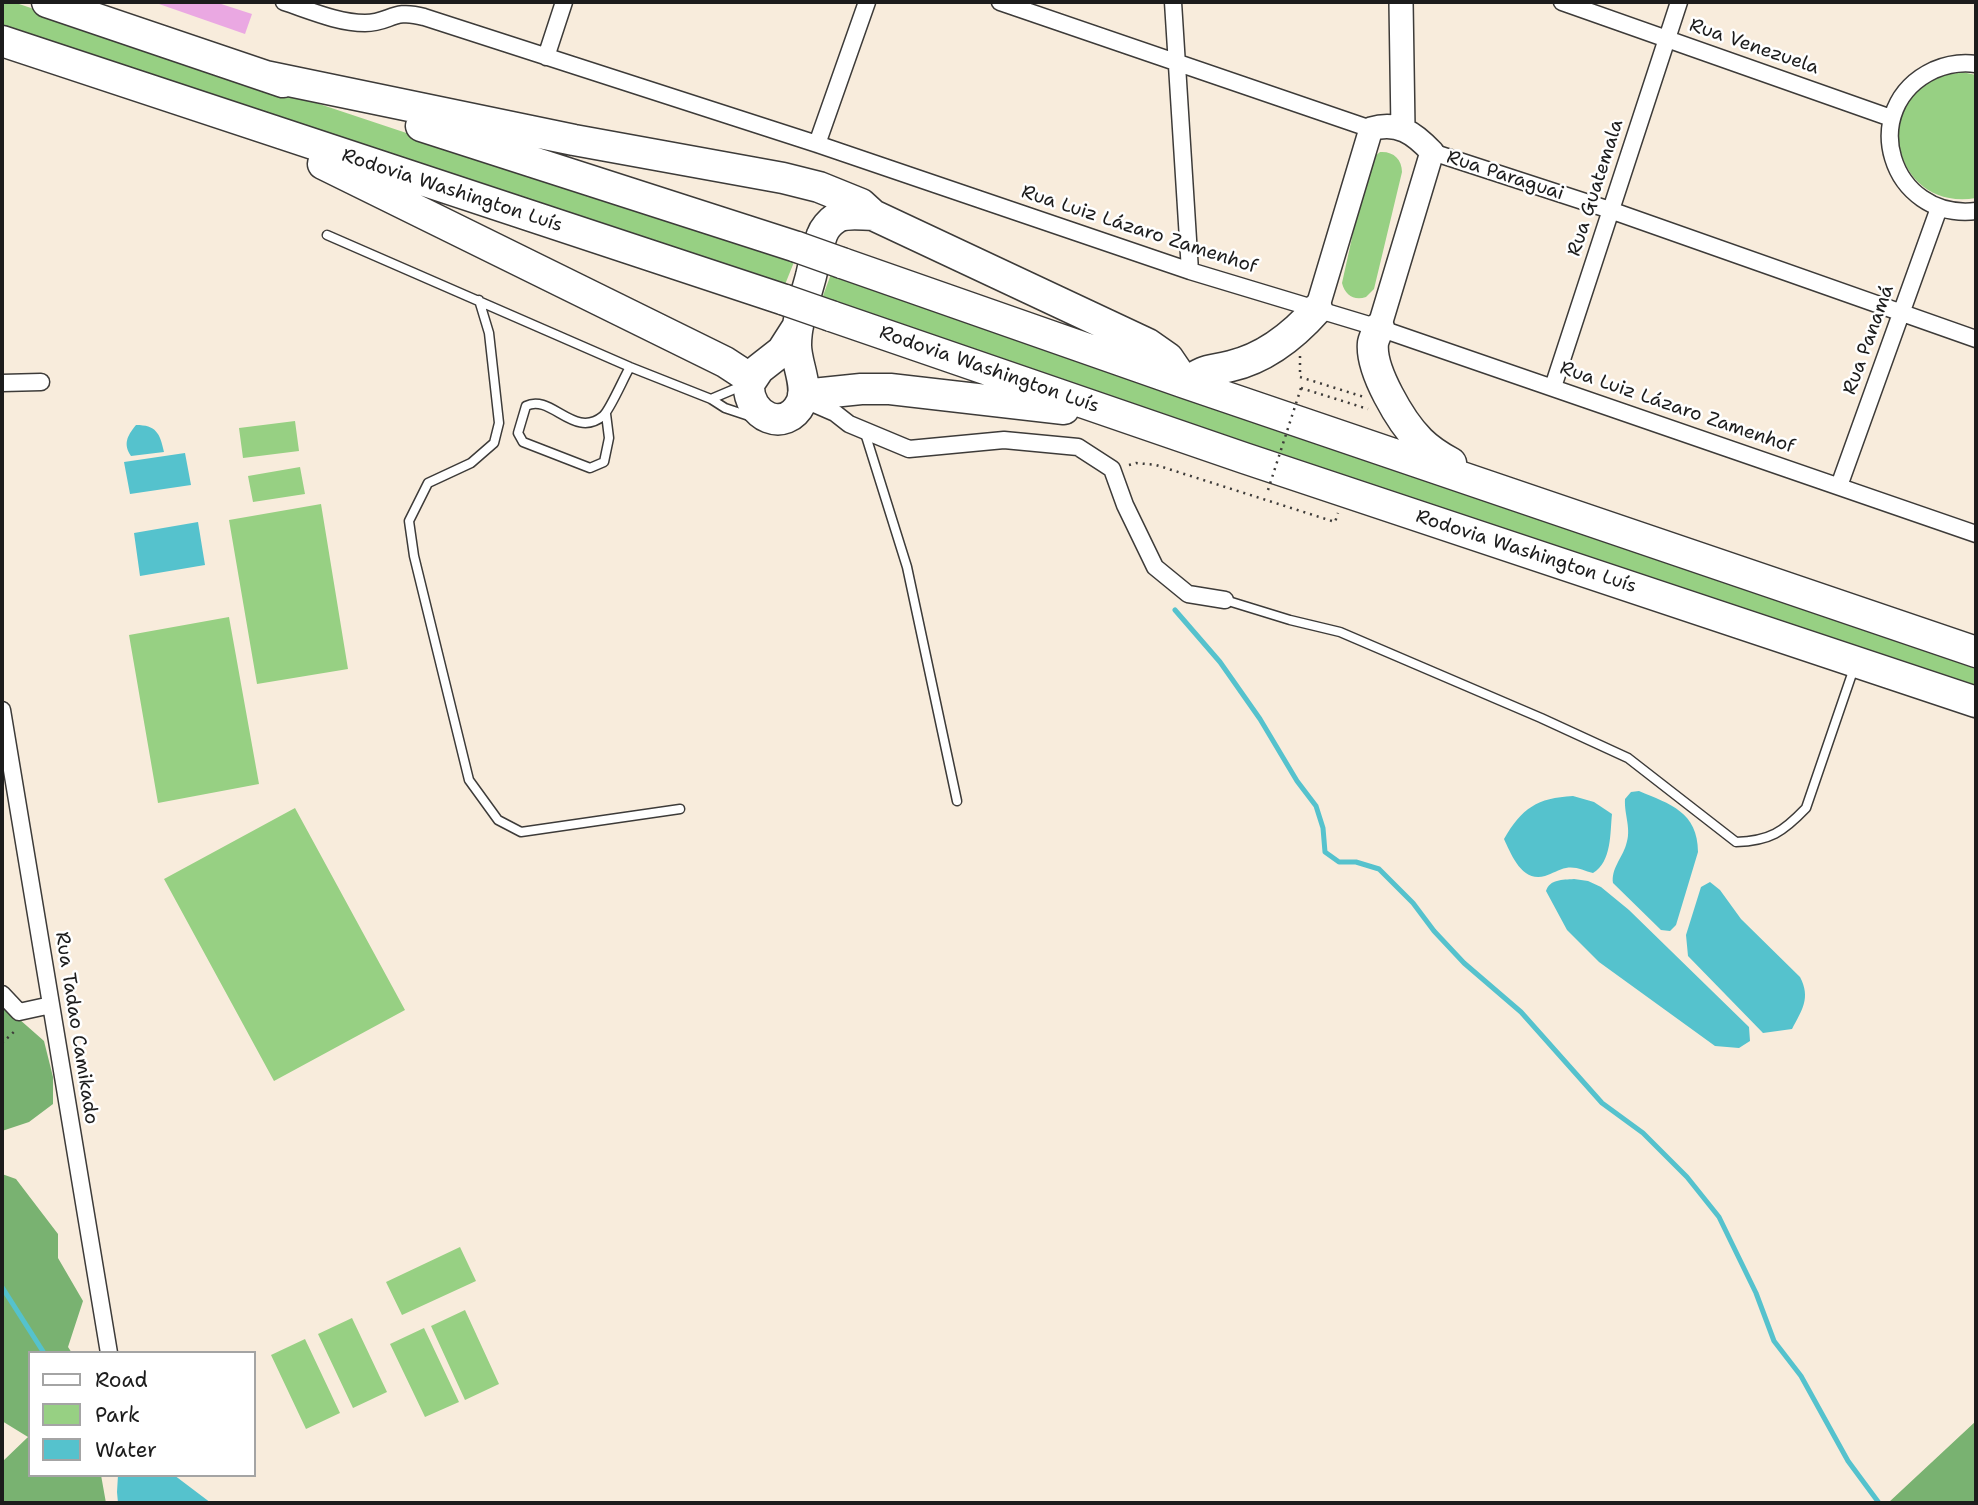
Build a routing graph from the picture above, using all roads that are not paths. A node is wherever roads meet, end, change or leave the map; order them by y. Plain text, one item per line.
1 (47, 2) edge
2 (284, 2) edge
3 (564, 2) edge
4 (867, 2) edge
5 (1000, 2) edge
6 (1173, 2) edge
7 (1401, 2) edge
8 (1562, 2) edge
9 (1679, 2) edge
10 (1667, 39) junction
11 (2, 41) edge
12 (546, 57) junction
13 (1177, 62) junction
14 (1976, 64) edge
15 (265, 76) junction
16 (1891, 118) junction
17 (235, 119) junction
18 (1371, 129) junction
19 (1403, 129) junction
20 (817, 144) junction
21 (1432, 152) junction
22 (783, 178) junction
23 (1939, 208) junction
24 (1610, 209) junction
25 (1976, 211) edge
26 (873, 215) junction
27 (822, 232) junction
28 (327, 235) dead end
29 (1190, 271) junction
30 (479, 300) junction
31 (1317, 309) junction
32 (791, 313) junction
33 (1901, 313) junction
34 (1379, 328) junction
35 (1976, 339) edge
36 (631, 367) junction
37 (751, 380) junction
38 (41, 382) dead end
39 (2, 383) edge
40 (1185, 383) junction
41 (1553, 387) junction
42 (803, 397) junction
43 (711, 399) junction
44 (606, 414) junction
45 (773, 419) junction
46 (864, 430) junction
47 (1244, 458) junction
48 (1839, 486) junction
49 (1524, 497) junction
50 (1976, 534) edge
51 (1225, 600) joint
52 (1976, 652) edge
53 (1856, 662) junction
54 (1976, 702) edge
55 (2, 710) edge
56 (957, 801) dead end
57 (680, 809) dead end
58 (2, 994) edge
59 (51, 1005) junction
60 (109, 1351) edge

1 - 15 highway
2 - 12 street, Rua Luiz Lázaro Zamenhof
3 - 12 street
4 - 20 street
5 - 13 street
6 - 13 street
7 - 19 street
8 - 10 street, Rua Venezuela
9 - 10 street, Rua Guatemala
10 - 16 street, Rua Venezuela
10 - 24 street, Rua Guatemala
11 - 17 highway, Rodovia Washington Luís
12 - 20 street, Rua Luiz Lázaro Zamenhof
13 - 18 street
13 - 29 street
14 - 16 street
15 - 22 highway
15 - 40 highway, bridge
16 - 23 street
17 - 32 highway, Rodovia Washington Luís
17 - 37 highway
18 - 19 street
18 - 31 street
19 - 21 street, Rua Paraguai
20 - 29 street, Rua Luiz Lázaro Zamenhof
21 - 24 street, Rua Paraguai
21 - 34 street
22 - 26 highway
22 - 27 highway
23 - 25 street
23 - 33 street, Rua Panamá
24 - 33 street, Rua Paraguai
24 - 41 street, Rua Guatemala
26 - 27 highway
26 - 40 highway
27 - 32 highway
28 - 30 lane
29 - 31 street, Rua Luiz Lázaro Zamenhof
30 - 36 lane
30 - 57 lane
31 - 34 street, Rua Luiz Lázaro Zamenhof
31 - 40 highway
32 - 37 highway
32 - 42 highway
32 - 47 highway, Rodovia Washington Luís, bridge
33 - 35 street, Rua Paraguai
33 - 48 street, Rua Panamá
34 - 41 street, Rua Luiz Lázaro Zamenhof
34 - 49 highway
36 - 43 lane
36 - 44 lane
37 - 43 lane
37 - 45 highway
38 - 39 street
40 - 49 highway
41 - 48 street, Rua Luiz Lázaro Zamenhof
42 - 45 highway
42 - 46 street
42 - 47 highway
43 - 45 lane
44 - 44 lane
46 - 51 street
46 - 56 lane
47 - 53 highway, Rodovia Washington Luís
48 - 50 street, Rua Luiz Lázaro Zamenhof
49 - 52 highway
51 - 53 lane
53 - 54 highway, Rodovia Washington Luís
55 - 59 street, Rua Tadao Camikado
58 - 59 street
59 - 60 street, Rua Tadao Camikado

